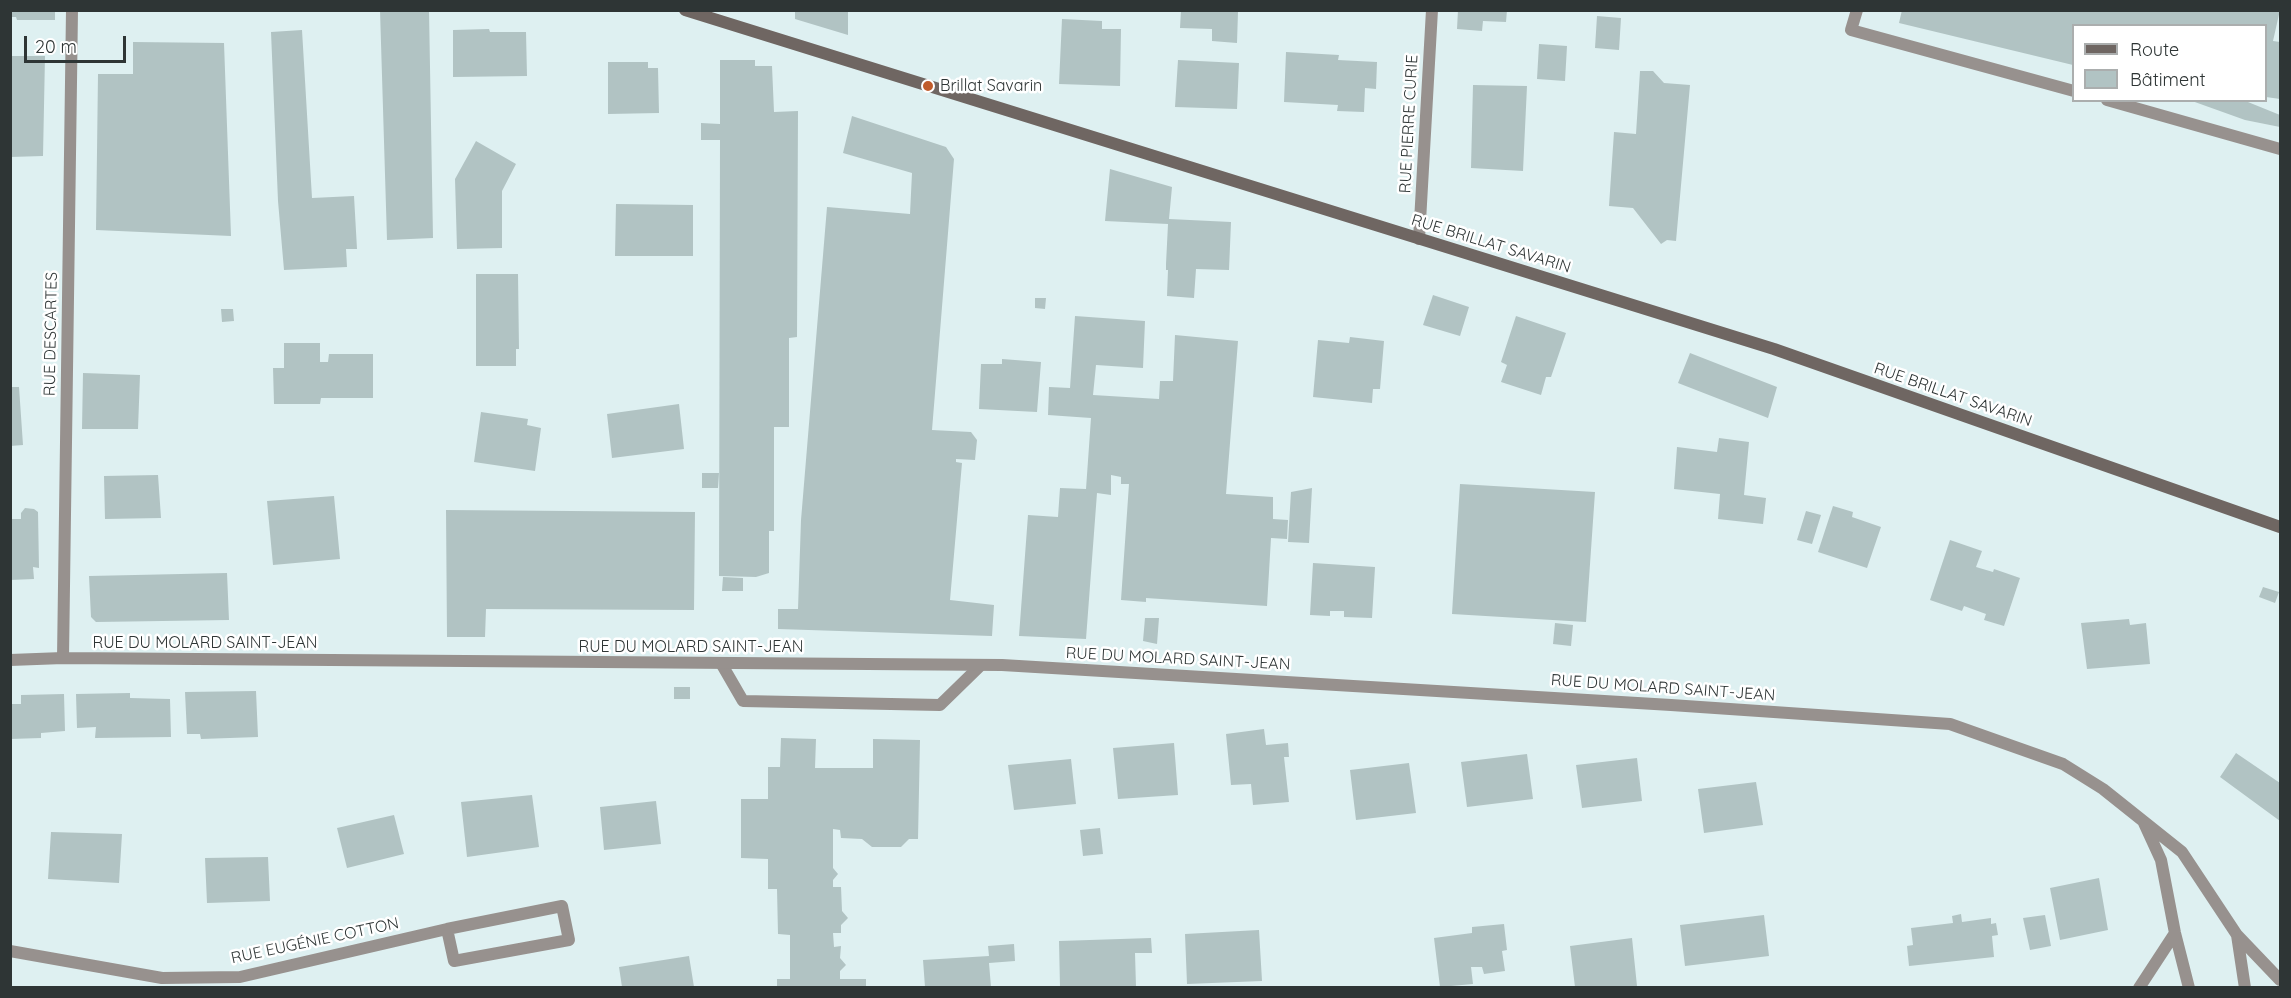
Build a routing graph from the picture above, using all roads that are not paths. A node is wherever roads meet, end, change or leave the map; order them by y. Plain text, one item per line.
1 (72, 10) edge
2 (685, 10) edge
3 (1432, 10) edge
4 (1857, 10) edge
5 (2072, 91) edge
6 (2114, 102) edge
7 (2280, 149) edge
8 (1419, 239) junction
9 (2280, 527) edge
10 (63, 658) junction
11 (10, 660) edge
12 (720, 663) junction
13 (981, 665) junction
14 (2142, 819) junction
15 (447, 929) junction
16 (2175, 933) junction
17 (2237, 934) junction
18 (10, 951) edge
19 (2280, 980) edge
20 (2139, 987) edge
21 (2189, 987) edge
22 (2245, 987) edge

1 - 10 street, RUE DESCARTES
2 - 8 main road, RUE BRILLAT SAVARIN
3 - 8 street, RUE PIERRE CURIE
4 - 5 street
6 - 7 street
8 - 9 main road, RUE BRILLAT SAVARIN
10 - 11 street, RUE DU MOLARD SAINT-JEAN
10 - 12 street, RUE DU MOLARD SAINT-JEAN
12 - 13 street, RUE DU MOLARD SAINT-JEAN
12 - 13 street
13 - 14 street, RUE DU MOLARD SAINT-JEAN
14 - 16 street, RUE DU MOLARD SAINT-JEAN
14 - 17 street
15 - 15 street, RUE EUGÉNIE COTTON
15 - 18 street, RUE EUGÉNIE COTTON
16 - 20 street
16 - 21 street, RUE DU MOLARD SAINT-JEAN
17 - 19 street
17 - 22 street

